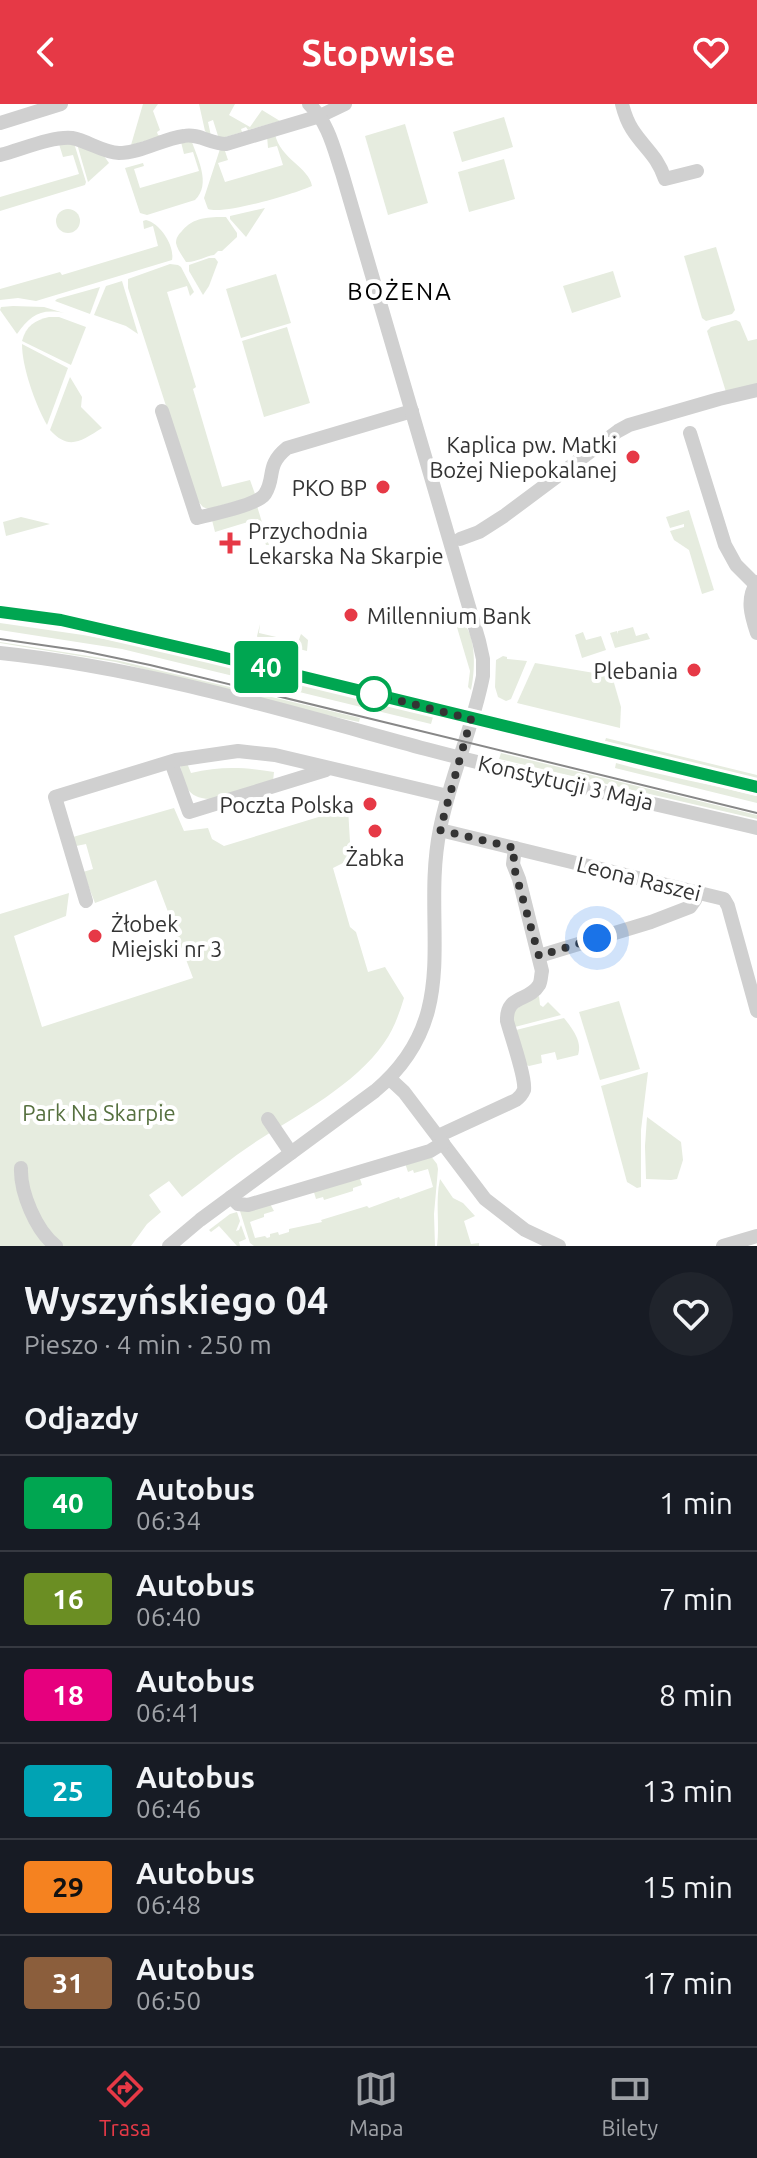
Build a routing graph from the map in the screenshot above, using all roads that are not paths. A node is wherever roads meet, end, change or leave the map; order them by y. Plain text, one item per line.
1 (61, 104) edge
2 (309, 104) edge
3 (345, 104) edge
4 (622, 104) edge
5 (320, 116) junction
6 (0, 123) edge
7 (0, 155) edge
8 (697, 171) dead end
9 (757, 390) edge
10 (162, 411) dead end
11 (412, 411) junction
12 (690, 433) dead end
13 (460, 539) dead end
14 (756, 583) edge
15 (0, 612) edge
16 (757, 633) edge
17 (0, 653) edge
18 (471, 719) junction
19 (459, 757) junction
20 (171, 762) junction
21 (330, 769) junction
22 (757, 787) edge
23 (448, 796) junction
24 (757, 828) edge
25 (440, 830) junction
26 (515, 848) junction
27 (697, 893) junction
28 (86, 901) dead end
29 (539, 956) junction
30 (757, 1011) edge
31 (390, 1079) junction
32 (268, 1119) dead end
33 (441, 1140) junction
34 (291, 1153) junction
35 (21, 1168) dead end
36 (231, 1197) junction
37 (752, 1240) edge
38 (56, 1246) edge
39 (169, 1246) edge
40 (559, 1246) edge
41 (723, 1246) edge

1 - 6 street
2 - 5 street
3 - 5 street
4 - 8 street
5 - 7 street
5 - 11 street
9 - 13 street
10 - 11 street
11 - 18 street
12 - 14 street
14 - 16 street
15 - 18 street, Konstytucji 3 Maja
17 - 19 street, Konstytucji 3 Maja
18 - 19 street
18 - 22 street, Konstytucji 3 Maja
19 - 23 street
19 - 24 street, Konstytucji 3 Maja
20 - 21 street
20 - 21 street
20 - 28 street
21 - 23 street
23 - 25 street
25 - 26 street, Leona Raszei
25 - 31 street
26 - 27 street, Leona Raszei
26 - 29 street
27 - 29 street
27 - 30 street, Leona Raszei
29 - 33 street
31 - 33 street
31 - 34 street
32 - 34 street
33 - 36 street
33 - 40 street
34 - 36 street
35 - 38 street
36 - 39 street
37 - 41 street

